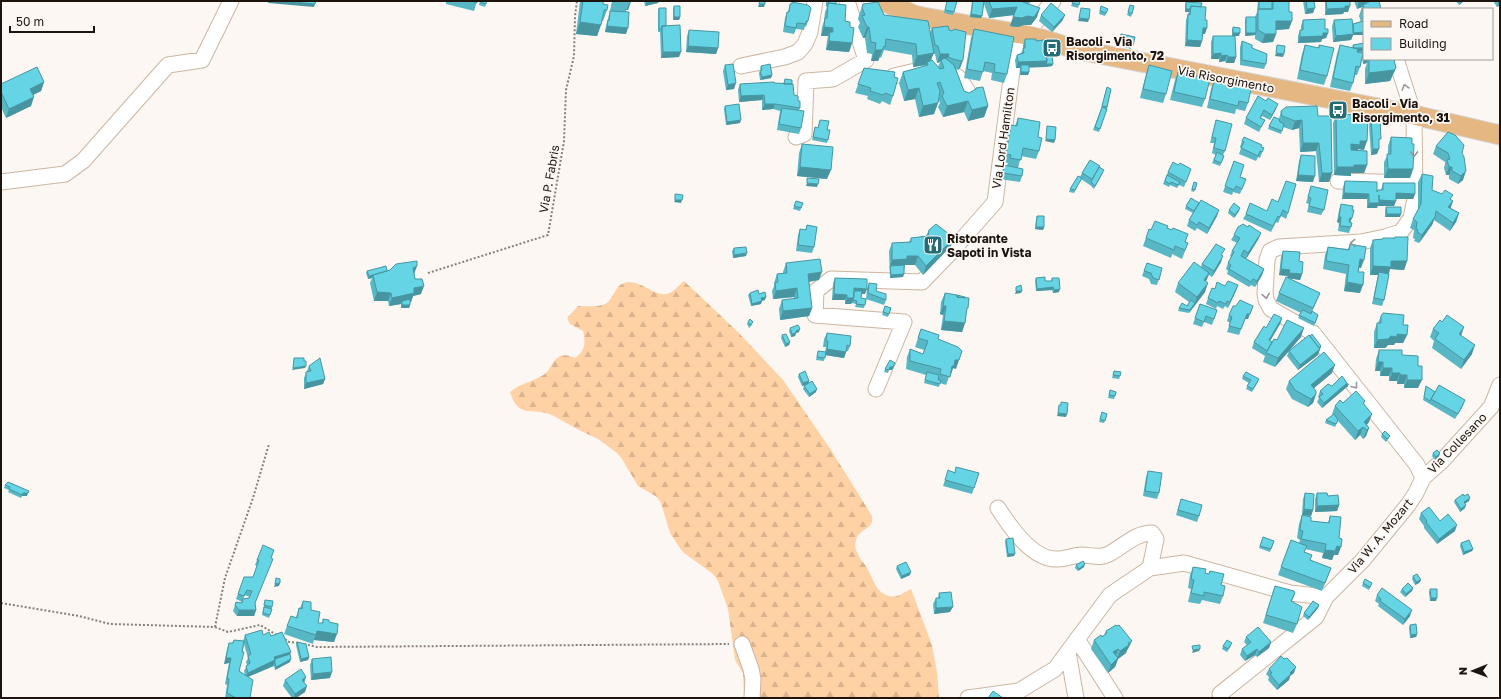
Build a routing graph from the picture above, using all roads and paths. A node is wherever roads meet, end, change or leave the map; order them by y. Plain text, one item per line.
1 (230, 1) edge
2 (577, 1) edge
3 (815, 1) edge
4 (847, 1) edge
5 (883, 1) edge
6 (1053, 1) edge
7 (923, 17) junction
8 (1026, 35) junction
9 (1396, 60) edge
10 (741, 66) dead end
11 (933, 67) junction
12 (894, 76) edge
13 (967, 90) dead end
14 (1414, 115) junction
15 (1500, 135) edge
16 (796, 138) dead end
17 (1338, 181) dead end
18 (1, 182) edge
19 (1414, 183) junction
20 (428, 273) dead end
21 (1500, 386) edge
22 (876, 389) dead end
23 (269, 444) dead end
24 (1422, 478) junction
25 (998, 508) dead end
26 (1150, 568) junction
27 (1326, 597) junction
28 (1, 603) edge
29 (215, 627) junction
30 (279, 636) edge
31 (284, 638) edge
32 (1077, 639) junction
33 (742, 644) joint
34 (1068, 652) junction
35 (1220, 694) dead end
36 (752, 698) edge
37 (968, 698) edge
38 (1076, 698) edge
39 (1116, 698) edge

1 - 18 street
2 - 20 path, Via P. Fabris
3 - 10 street
4 - 16 street
5 - 7 main road, Via Risorgimento
6 - 8 street
7 - 8 main road, Via Risorgimento
7 - 11 street
8 - 14 main road, Via Risorgimento
8 - 22 street, Via Lord Hamilton
14 -> 9 street
11 - 12 street
11 - 13 street
14 - 15 main road, Via Risorgimento
14 -> 19 street
17 - 19 street
19 -> 24 street
21 - 24 street, Via Collesano
23 - 29 path
24 - 27 street, Via W. A. Mozart
25 - 26 street
26 - 27 street
26 - 32 street
27 - 35 street, Via W. A. Mozart
28 - 29 path
29 - 30 path
31 - 33 path
32 - 34 street
32 - 39 street
33 - 36 street
34 - 37 street
34 - 38 street

